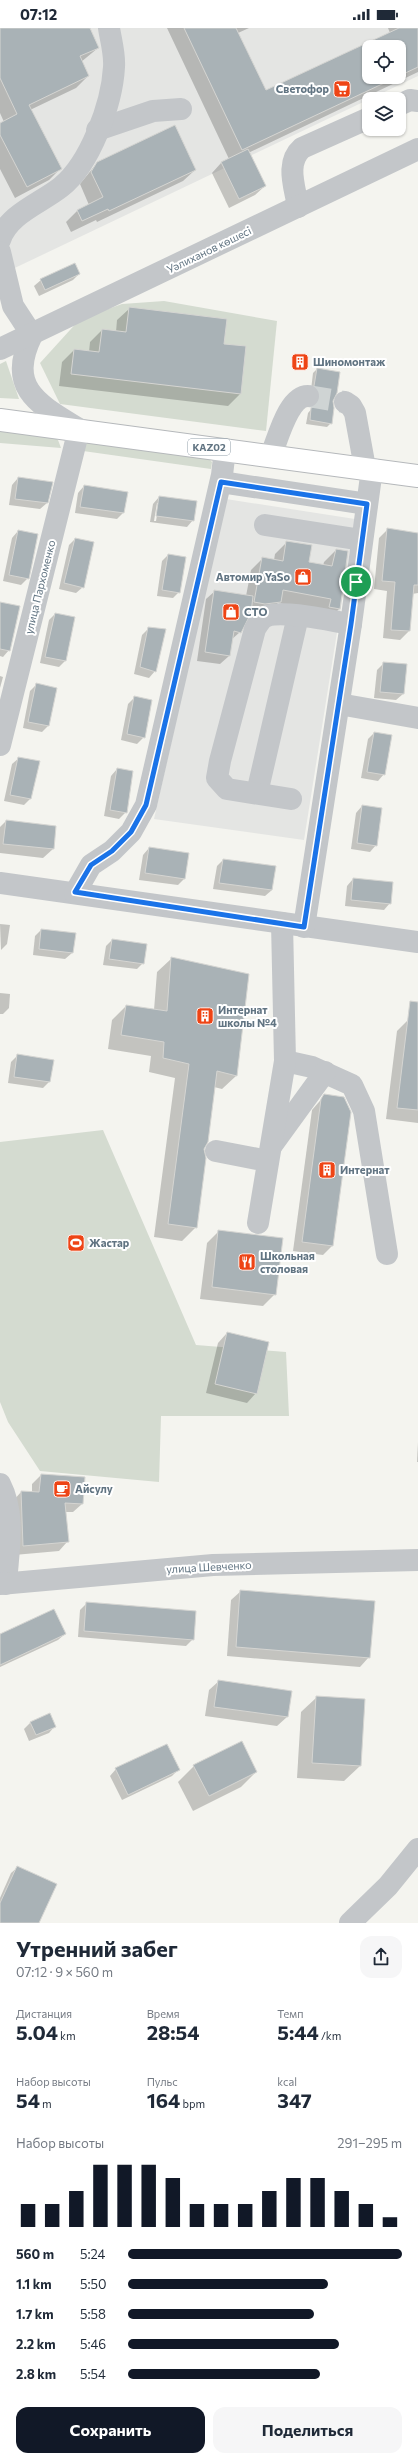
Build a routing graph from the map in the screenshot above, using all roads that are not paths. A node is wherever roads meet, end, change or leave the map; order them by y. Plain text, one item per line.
1 (109, 28) edge
2 (406, 101) edge
3 (418, 101) edge
4 (181, 109) dead end
5 (362, 121) edge
6 (97, 130) junction
7 (418, 149) edge
8 (298, 207) junction
9 (1, 237) edge
10 (32, 335) junction
11 (0, 349) edge
12 (308, 396) tunnel mouth
13 (345, 402) tunnel mouth
14 (0, 420) edge
15 (79, 429) junction
16 (225, 449) junction
17 (271, 455) junction
18 (369, 468) junction
19 (418, 476) edge
20 (221, 482) junction
21 (367, 504) junction
22 (265, 525) dead end
23 (362, 540) junction
24 (298, 616) junction
25 (351, 624) junction
26 (339, 704) junction
27 (418, 718) edge
28 (0, 745) edge
29 (257, 794) junction
30 (291, 799) dead end
31 (0, 883) edge
32 (75, 892) junction
33 (282, 923) junction
34 (304, 927) junction
35 (418, 942) edge
36 (285, 1061) junction
37 (325, 1072) junction
38 (216, 1151) dead end
39 (269, 1155) junction
40 (258, 1223) dead end
41 (387, 1254) dead end
42 (0, 1484) edge
43 (418, 1560) edge
44 (3, 1584) edge
45 (418, 1849) edge
46 (350, 1923) edge

1 - 6 street
2 - 3 street
4 - 6 street
5 - 8 street
6 - 9 street
7 - 8 street, Уәлиханов көшесі
8 - 10 street, Уәлиханов көшесі
9 - 10 street
10 - 11 street, Уәлиханов көшесі
10 - 15 street
12 - 17 street
13 - 18 street
14 - 15 highway, KАZ02
15 - 16 highway, KАZ02
15 - 28 street, улица Пархоменко
16 - 17 highway, KАZ02
16 - 20 street
17 - 18 highway, KАZ02
18 - 19 highway, KАZ02
18 - 21 street
20 - 21 street
20 - 32 street
21 - 23 street
22 - 23 street
23 - 25 street
24 - 25 street
24 - 29 street
24 - 29 street
25 - 26 street
26 - 27 street
26 - 34 street
29 - 30 street
31 - 32 street
32 - 33 street
33 - 34 street
33 - 36 street
34 - 35 street
36 - 37 street
36 - 39 street
37 - 39 street
37 - 41 street
38 - 39 street
39 - 40 street
42 - 44 street
43 - 44 street, улица Шевченко
45 - 46 street

